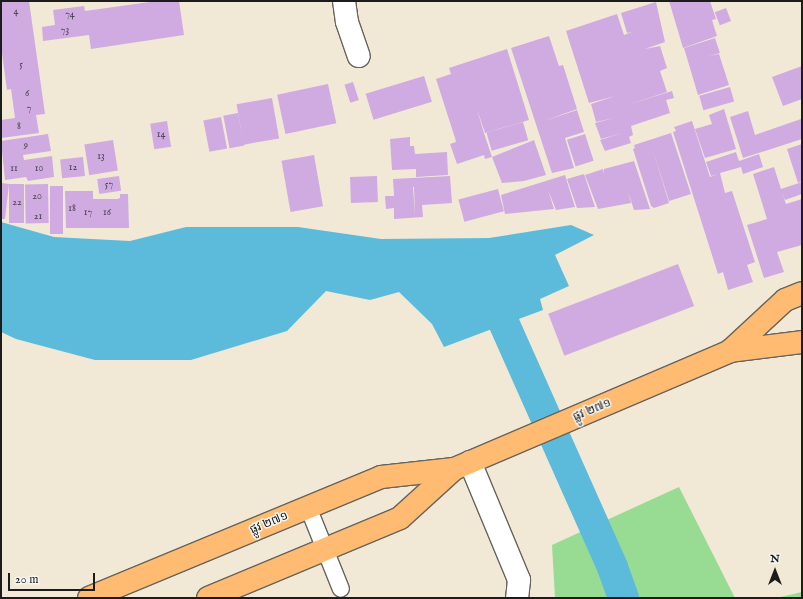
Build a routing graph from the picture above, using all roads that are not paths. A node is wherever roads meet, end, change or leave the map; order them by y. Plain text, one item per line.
1 (344, 1) edge
2 (359, 56) dead end
3 (802, 293) edge
4 (802, 342) edge
5 (730, 351) junction
6 (470, 462) junction
7 (308, 507) junction
8 (326, 549) junction
9 (341, 589) dead end
10 (89, 598) edge
11 (208, 598) edge
12 (517, 598) edge

1 - 2 street
3 - 5 main road, ផ្លូវ ២៧១
4 - 5 main road, ផ្លូវ ២៧១
5 - 6 main road, ផ្លូវ ២៧១
6 - 7 main road, ផ្លូវ ២៧១
6 - 8 main road, ផ្លូវ ២៧១
6 - 12 street
7 - 8 lane
7 - 10 main road, ផ្លូវ ២៧១
8 - 9 lane
8 - 11 main road, ផ្លូវ ២៧១

